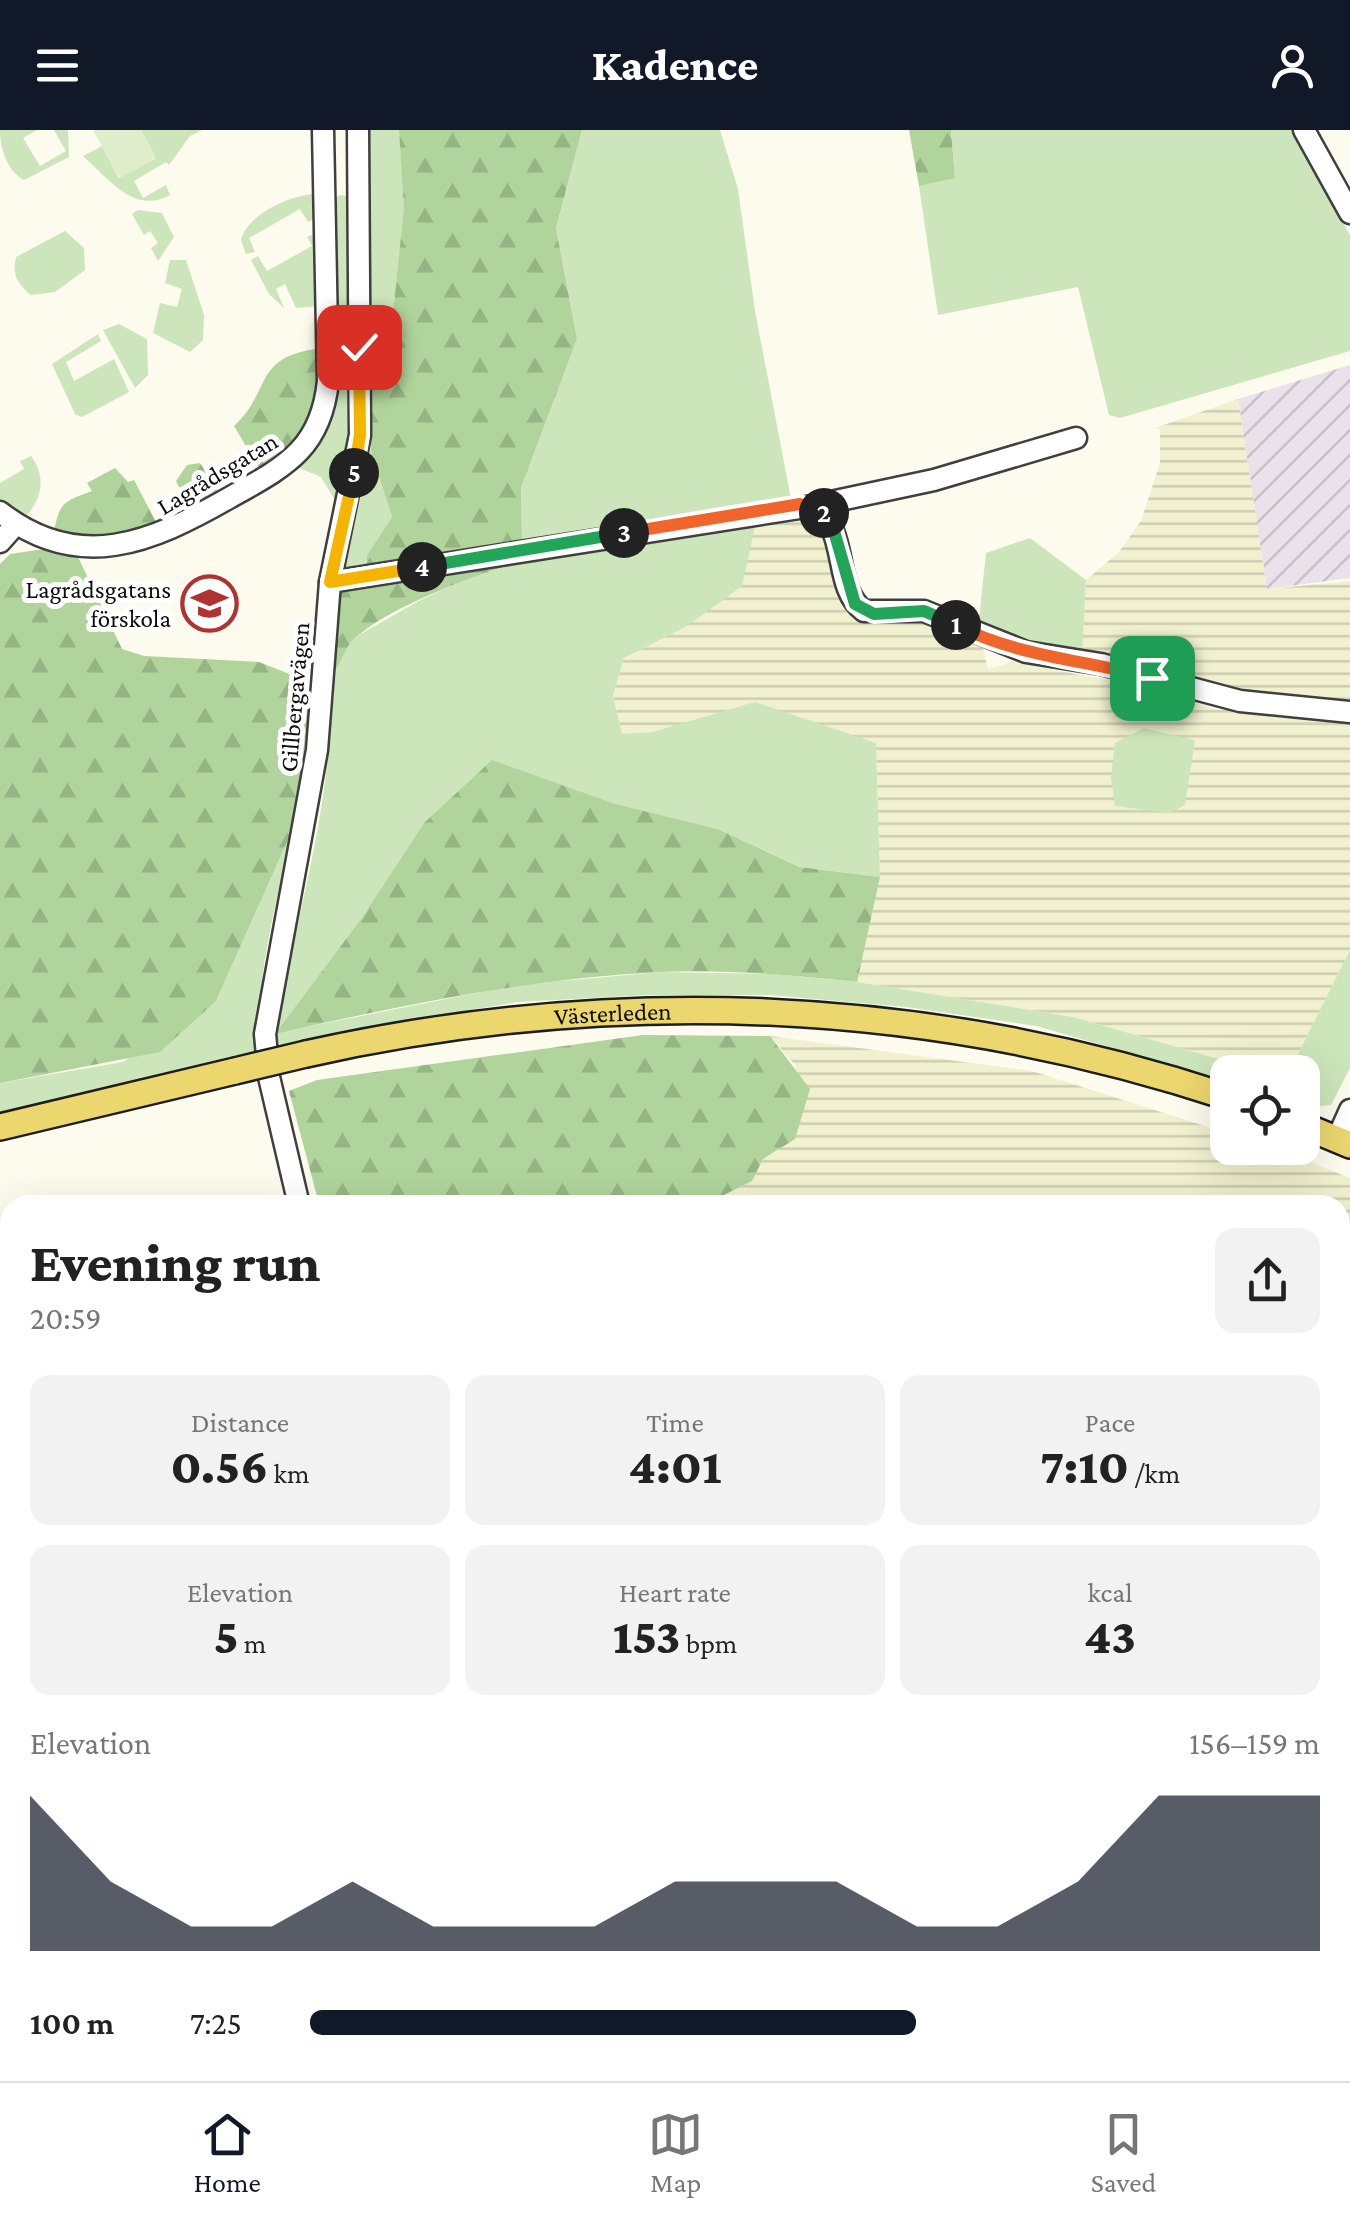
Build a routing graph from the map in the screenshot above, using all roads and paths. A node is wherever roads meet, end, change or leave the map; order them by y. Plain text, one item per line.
1 (323, 130) edge
2 (358, 130) edge
3 (1304, 130) edge
4 (1350, 213) edge
5 (1076, 438) dead end
6 (812, 506) junction
7 (8, 518) edge
8 (0, 542) edge
9 (330, 582) junction
10 (1350, 712) edge
11 (1210, 1092) edge
12 (1350, 1110) edge
13 (0, 1127) edge
14 (1320, 1132) edge
15 (1344, 1142) edge
16 (297, 1195) edge

1 - 7 street, Lagrådsgatan
2 - 9 street, Gillbergavägen
3 - 4 street
5 - 6 street
6 - 9 street
6 - 10 street
7 - 8 street, Lagrådsgatan
9 - 16 street, Gillbergavägen
11 - 13 main road, Västerleden, bridge
12 - 15 street
14 - 15 main road

